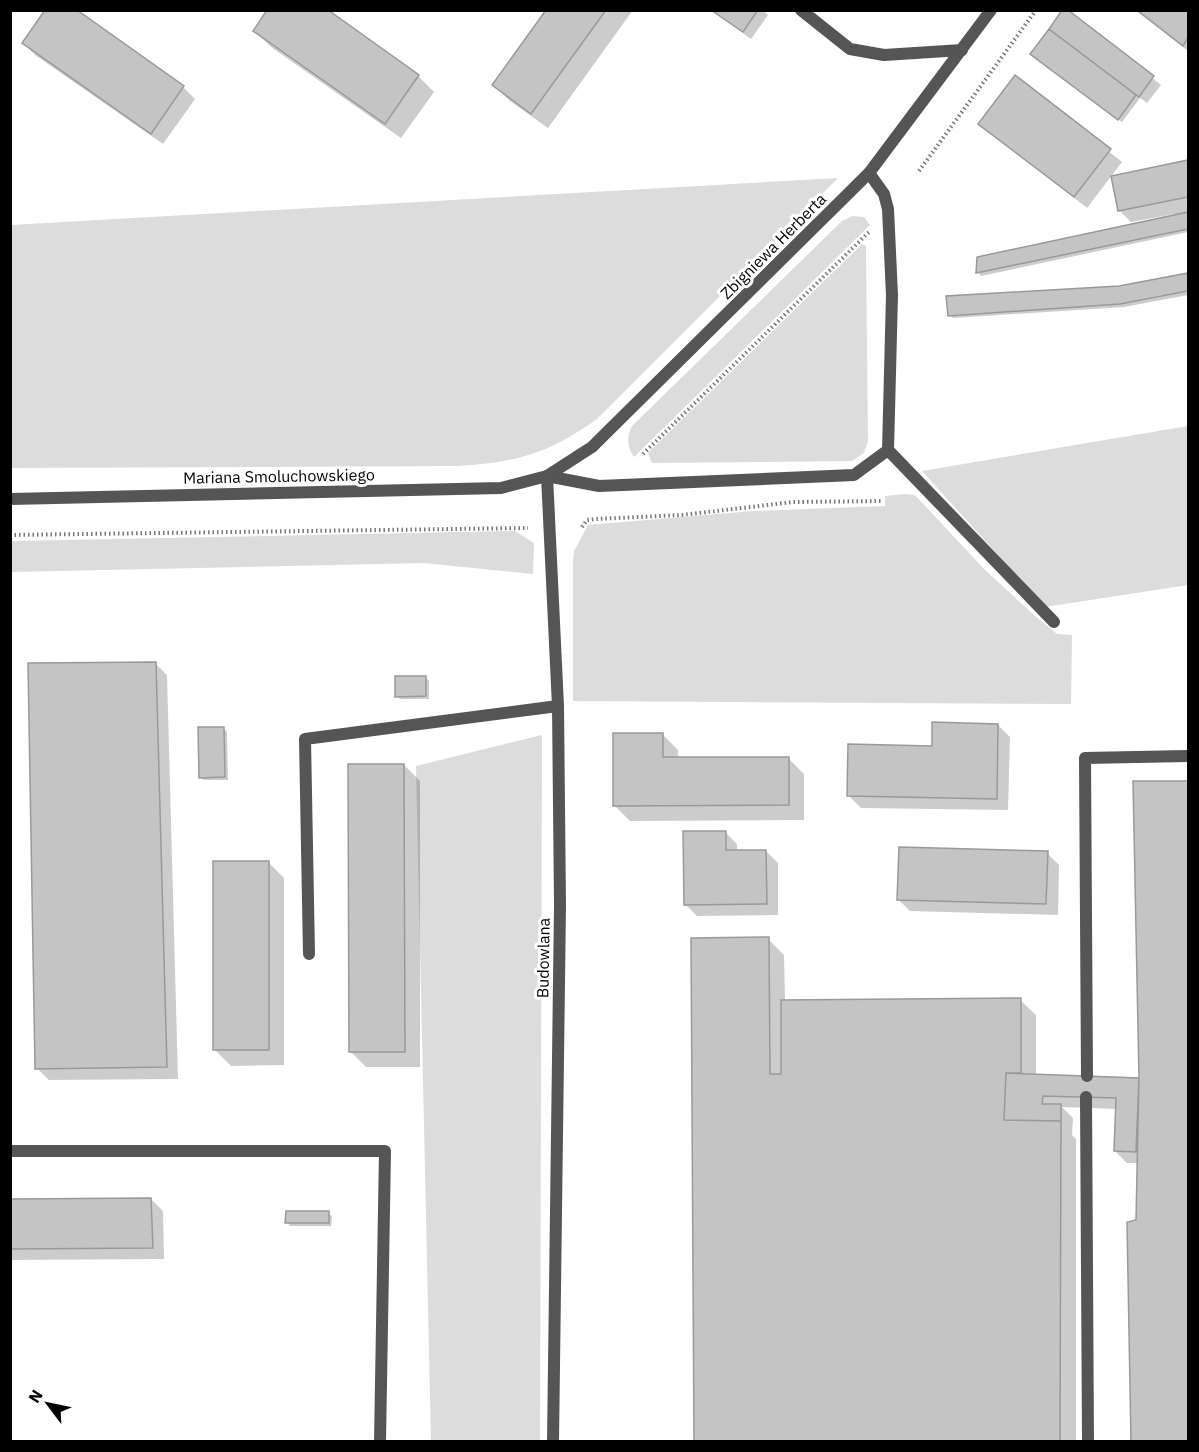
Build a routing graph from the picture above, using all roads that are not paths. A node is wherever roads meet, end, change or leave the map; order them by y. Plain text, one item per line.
1 (801, 10) edge
2 (991, 10) edge
3 (962, 50) junction
4 (869, 173) junction
5 (888, 450) junction
6 (547, 476) junction
7 (10, 499) edge
8 (1054, 622) dead end
9 (558, 706) junction
10 (1188, 756) edge
11 (309, 954) dead end
12 (1087, 1076) dead end
13 (1086, 1097) dead end
14 (10, 1151) edge
15 (380, 1442) edge
16 (553, 1442) edge
17 (1088, 1442) edge

1 - 3 street
2 - 3 street, Zbigniewa Herberta
3 - 4 street, Zbigniewa Herberta
4 - 5 street
4 - 6 street, Zbigniewa Herberta
5 - 6 street
5 - 8 street
6 - 7 street, Mariana Smoluchowskiego
6 - 9 street, Budowlana
9 - 11 street
9 - 16 street, Budowlana
10 - 12 street
13 - 17 street
14 - 15 street

